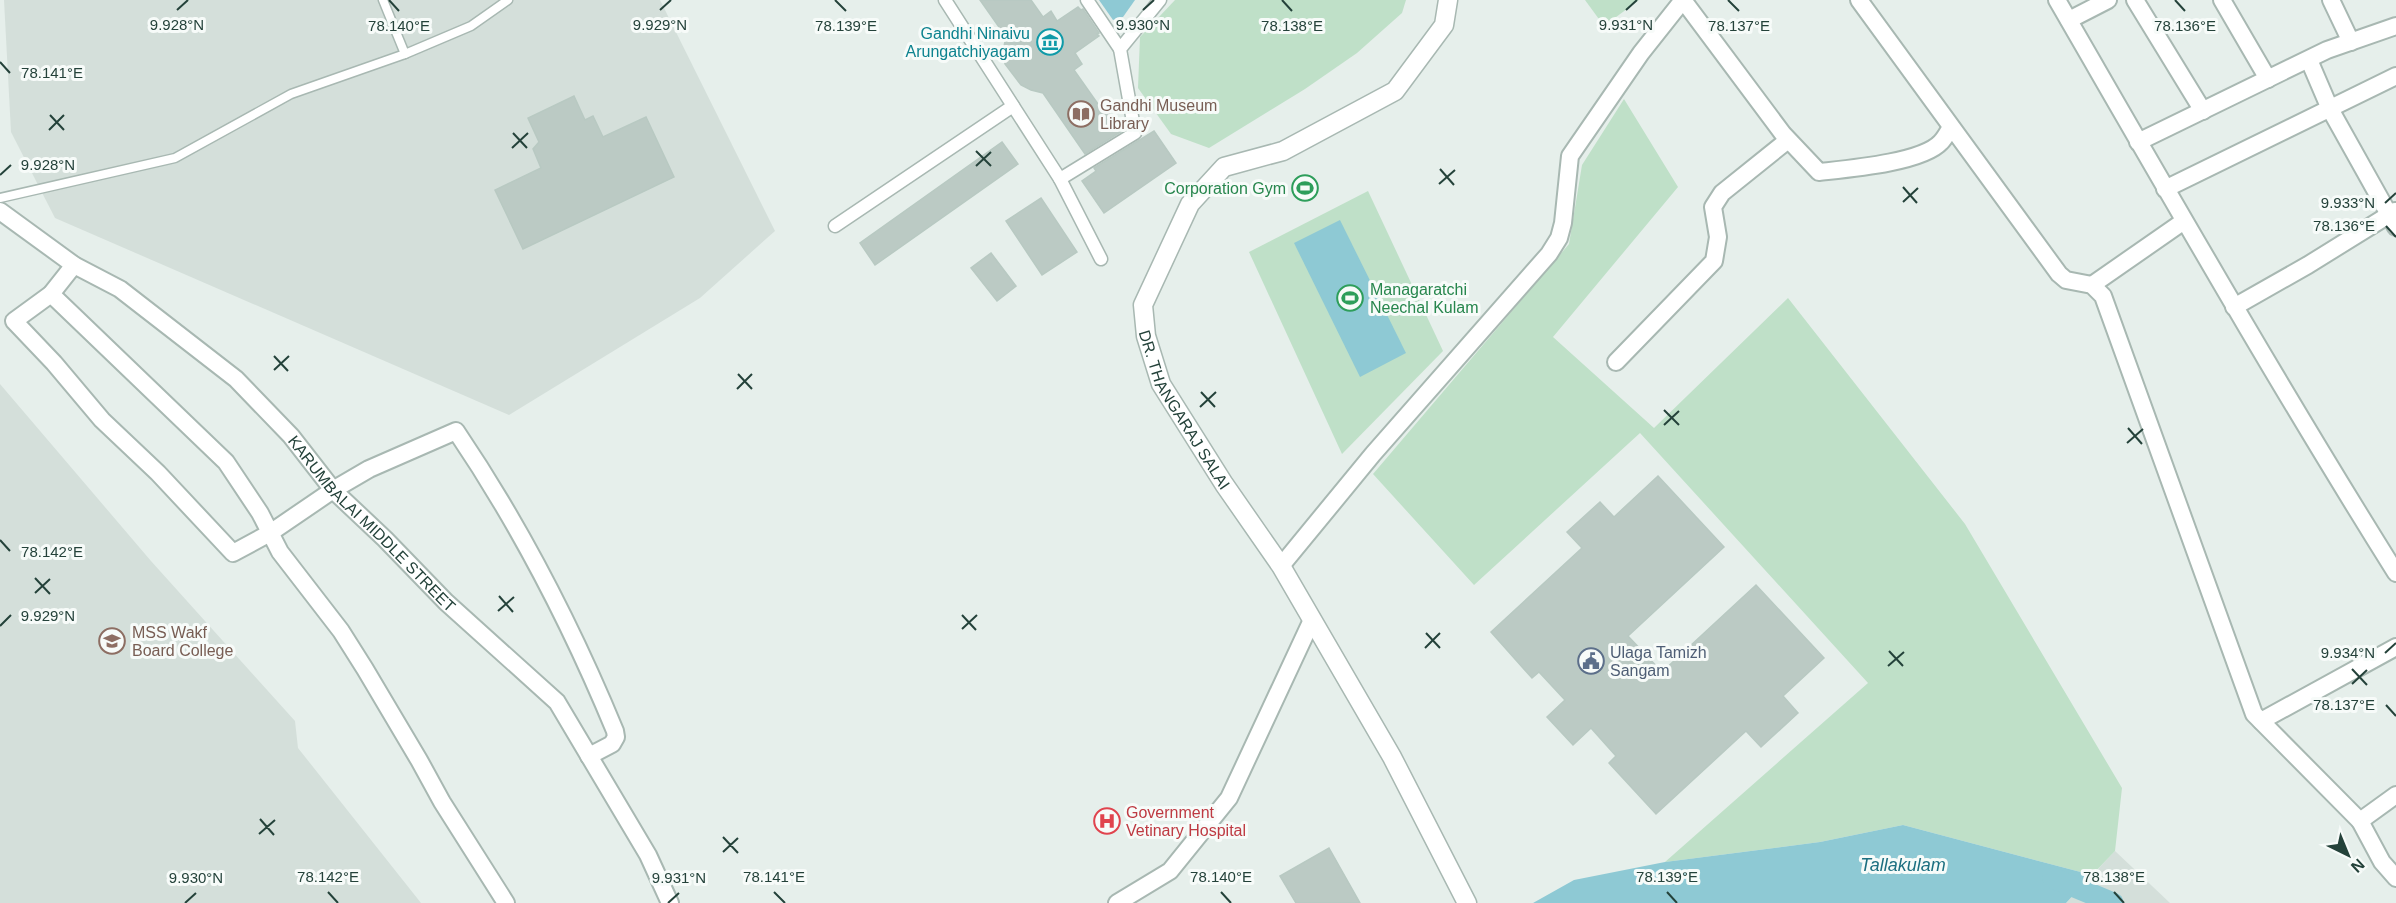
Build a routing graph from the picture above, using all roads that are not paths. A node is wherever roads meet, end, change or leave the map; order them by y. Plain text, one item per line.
1 (383, 0) edge
2 (508, 0) edge
3 (945, 0) edge
4 (1087, 0) edge
5 (1160, 0) edge
6 (1448, 0) edge
7 (1683, 0) edge
8 (1859, 0) edge
9 (2057, 0) edge
10 (2108, 0) edge
11 (2135, 0) edge
12 (2222, 0) edge
13 (2331, 0) edge
14 (2069, 20) junction
15 (2396, 26) edge
16 (2351, 42) junction
17 (1120, 49) junction
18 (405, 54) junction
19 (2309, 60) junction
20 (2396, 76) edge
21 (2268, 79) junction
22 (1013, 106) junction
23 (2330, 109) junction
24 (2203, 111) junction
25 (1951, 127) junction
26 (1788, 140) junction
27 (2138, 142) junction
28 (1060, 179) junction
29 (2165, 189) junction
30 (0, 198) edge
31 (0, 211) edge
32 (2393, 218) edge
33 (2184, 221) junction
34 (835, 226) dead end
35 (1101, 258) dead end
36 (74, 265) junction
37 (2092, 285) junction
38 (51, 294) junction
39 (2234, 307) junction
40 (1616, 362) dead end
41 (333, 490) junction
42 (270, 533) junction
43 (1281, 566) junction
44 (2396, 573) edge
45 (1312, 620) junction
46 (2396, 647) edge
47 (2261, 721) junction
48 (589, 756) junction
49 (2396, 795) edge
50 (2360, 821) junction
51 (2396, 878) edge
52 (506, 903) edge
53 (670, 903) edge
54 (1117, 903) edge
55 (1467, 903) edge

1 - 18 lane
2 - 18 lane
3 - 22 street
4 - 17 street
5 - 17 street
6 - 43 street, DR. THANGARAJ SALAI
7 - 26 street
7 - 43 street
8 - 25 street
9 - 14 street
10 - 14 street
11 - 24 street
12 - 21 street
13 - 16 street
14 - 27 street
15 - 16 street
16 - 19 street
17 - 28 street
18 - 30 lane
19 - 21 street
19 - 23 street
20 - 23 street
21 - 24 street
22 - 28 street
22 - 34 street
23 - 29 street
23 - 32 street
24 - 27 street
25 - 26 street
25 - 37 street
26 - 40 street
27 - 29 street
28 - 35 street
29 - 33 street
31 - 36 street, KARUMBALAI MIDDLE STREET
32 - 39 street
33 - 37 street
33 - 39 street
36 - 38 street
36 - 41 street, KARUMBALAI MIDDLE STREET
37 - 47 street
38 - 42 street
38 - 42 street
39 - 44 street
41 - 42 street
41 - 48 street, KARUMBALAI MIDDLE STREET
41 - 48 street
42 - 52 street
43 - 45 street, DR. THANGARAJ SALAI
45 - 54 street
45 - 55 street, DR. THANGARAJ SALAI
46 - 47 street
47 - 50 street
48 - 53 street, KARUMBALAI MIDDLE STREET
49 - 50 street
50 - 51 street

